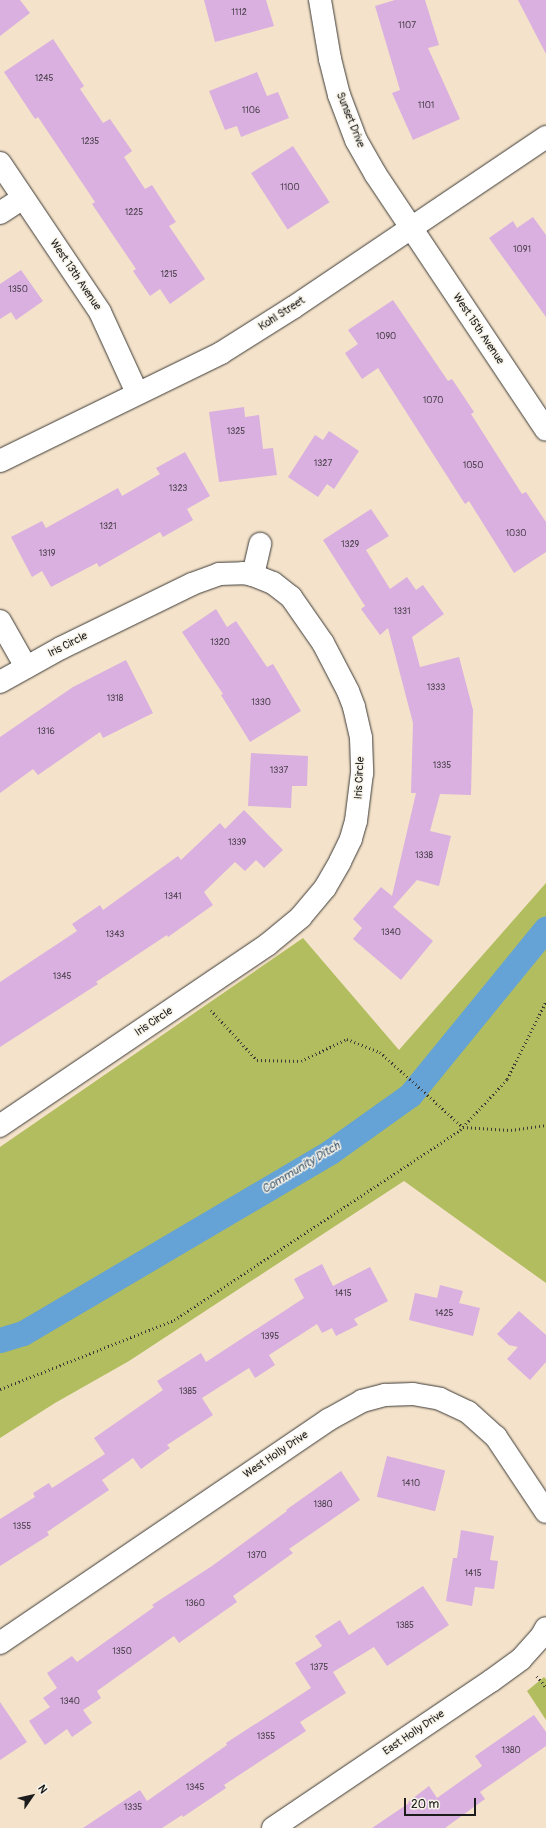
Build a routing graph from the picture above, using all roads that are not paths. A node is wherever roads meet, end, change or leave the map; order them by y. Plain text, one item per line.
1 (320, 0) edge
2 (546, 137) edge
3 (0, 163) edge
4 (23, 198) junction
5 (0, 213) edge
6 (411, 228) junction
7 (137, 393) junction
8 (546, 430) edge
9 (0, 461) edge
10 (260, 544) dead end
11 (253, 575) junction
12 (0, 621) edge
13 (26, 667) junction
14 (0, 682) edge
15 (0, 1126) edge
16 (545, 1510) edge
17 (546, 1628) edge
18 (0, 1643) edge
19 (273, 1828) edge

1 - 6 street, Sunset Drive
2 - 6 street, Kohl Street
3 - 4 street, West 13th Avenue
4 - 5 street
4 - 7 street, West 13th Avenue
6 - 7 street, Kohl Street
6 - 8 street, West 15th Avenue
7 - 9 street, Kohl Street
10 - 11 street
11 - 13 street, Iris Circle
11 - 15 street, Iris Circle
12 - 13 street
13 - 14 street, Iris Circle
16 - 18 street, West Holly Drive
17 - 19 street, East Holly Drive

